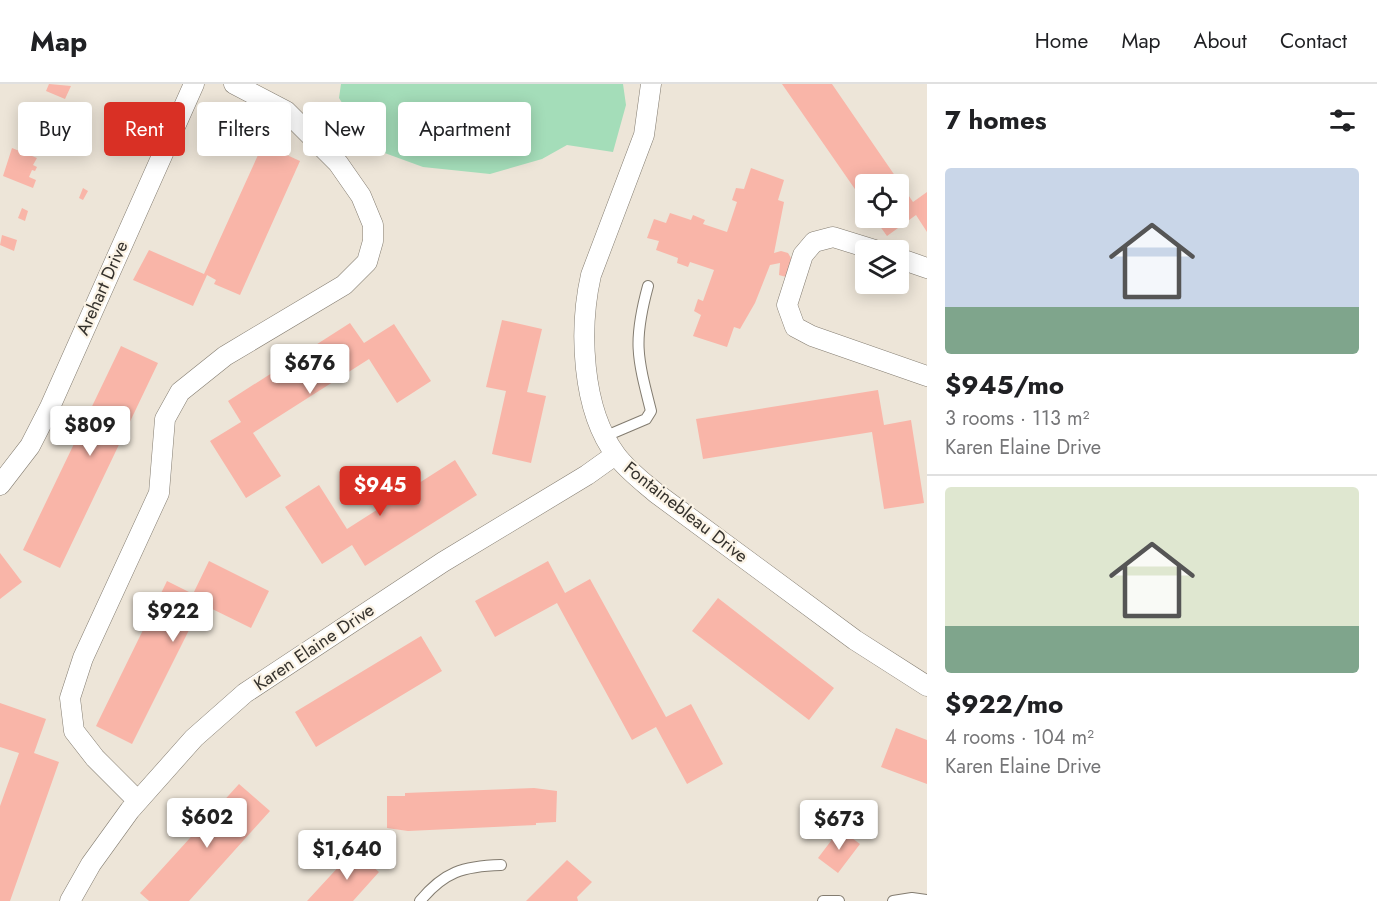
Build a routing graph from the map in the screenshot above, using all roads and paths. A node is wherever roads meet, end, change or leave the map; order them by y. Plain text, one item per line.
1 (194, 84) edge
2 (234, 84) edge
3 (651, 84) edge
4 (855, 244) edge
5 (909, 262) edge
6 (927, 268) edge
7 (648, 286) dead end
8 (927, 376) edge
9 (606, 436) junction
10 (615, 455) junction
11 (0, 485) edge
12 (927, 686) edge
13 (138, 801) junction
14 (501, 865) dead end
15 (927, 900) edge
16 (70, 901) edge
17 (420, 901) edge
18 (823, 901) edge
19 (839, 901) edge
20 (893, 901) edge

1 - 11 street, Arehart Drive
2 - 13 street
3 - 9 street, Fontainebleau Drive
4 - 8 street
5 - 6 street
7 - 9 lane
9 - 10 street, Fontainebleau Drive
10 - 12 street, Fontainebleau Drive
10 - 13 street, Karen Elaine Drive
13 - 16 street, Karen Elaine Drive
14 - 17 lane
15 - 20 lane
18 - 19 lane

